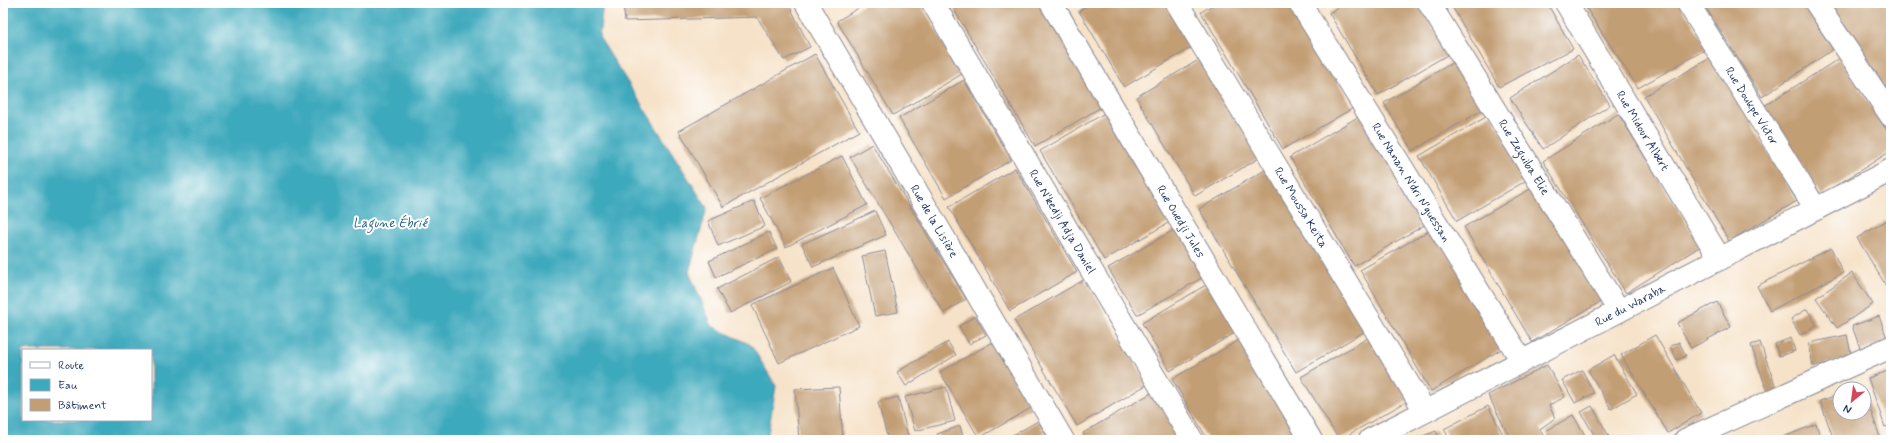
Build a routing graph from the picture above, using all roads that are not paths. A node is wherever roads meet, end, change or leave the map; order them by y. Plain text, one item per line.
1 (806, 3) edge
2 (933, 3) edge
3 (1051, 3) edge
4 (1177, 3) edge
5 (1300, 3) edge
6 (1429, 3) edge
7 (1566, 3) edge
8 (1688, 3) edge
9 (1816, 3) edge
10 (1891, 116) edge
11 (1891, 170) edge
12 (1816, 209) junction
13 (1720, 259) junction
14 (1619, 311) junction
15 (1891, 347) edge
16 (1522, 361) junction
17 (1425, 411) junction
18 (1688, 439) edge
19 (1063, 440) edge
20 (1192, 440) edge
21 (1311, 440) edge
22 (1370, 440) edge

1 - 19 street, Rue de la Lisière
2 - 20 street, Rue N'kedji Adja Daniel
3 - 21 street, Rue Ouedji Jules
4 - 17 street, Rue Moussa Keïta
5 - 16 street, Rue Nanan N'dri N'guessan
6 - 14 street, Rue Zeguiba Elie
7 - 13 street, Rue Midour Albert
8 - 12 street, Rue Doukpe Victor
9 - 10 street
11 - 12 street, Rue du Waraba
12 - 13 street, Rue du Waraba
13 - 14 street, Rue du Waraba
14 - 16 street, Rue du Waraba
15 - 18 street
16 - 17 street, Rue du Waraba
17 - 22 street, Rue du Waraba

